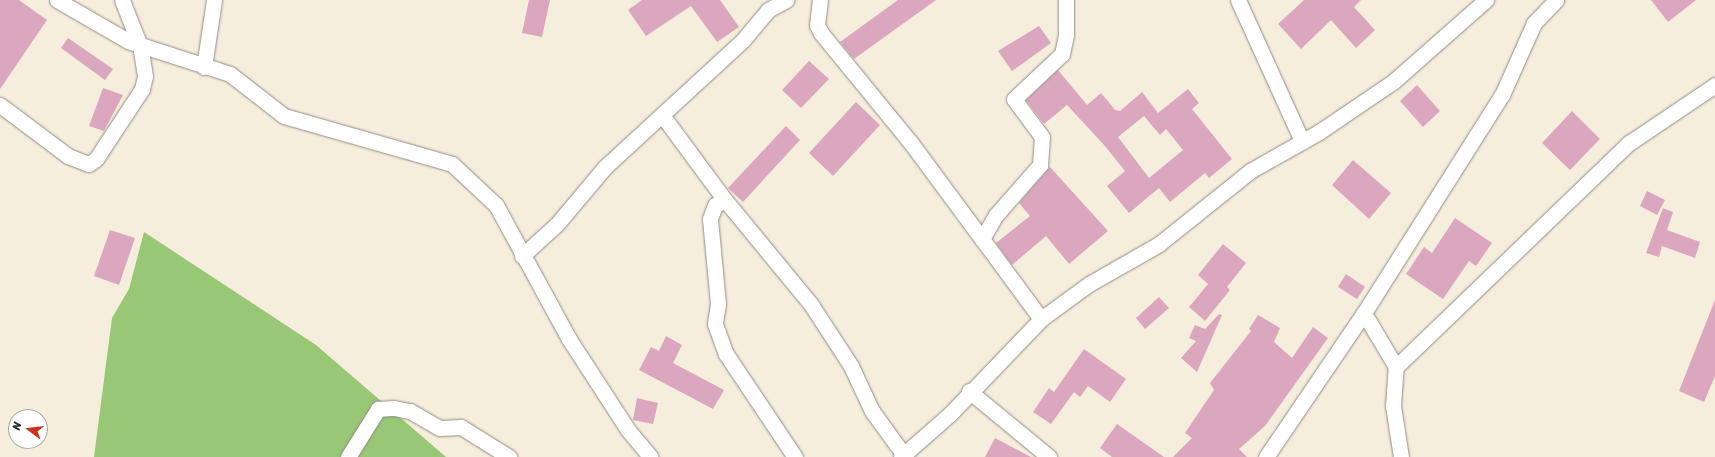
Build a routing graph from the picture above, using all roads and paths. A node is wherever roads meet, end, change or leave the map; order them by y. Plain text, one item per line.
1 (57, 0) edge
2 (122, 0) edge
3 (214, 0) edge
4 (786, 0) edge
5 (820, 0) edge
6 (1066, 0) edge
7 (1238, 0) edge
8 (1486, 0) edge
9 (1556, 0) edge
10 (140, 46) junction
11 (204, 67) junction
12 (1715, 85) edge
13 (0, 105) edge
14 (662, 115) junction
15 (1302, 141) junction
16 (725, 200) junction
17 (982, 239) junction
18 (522, 256) junction
19 (1364, 313) junction
20 (1041, 319) junction
21 (1396, 367) junction
22 (969, 391) junction
23 (903, 456) edge
24 (348, 457) edge
25 (509, 457) edge
26 (651, 457) edge
27 (795, 457) edge
28 (1049, 457) edge
29 (1266, 457) edge
30 (1401, 457) edge

1 - 10 street
2 - 10 street
3 - 11 street
4 - 14 street
5 - 17 street
6 - 17 street
7 - 15 street
8 - 15 street
9 - 19 street
10 - 11 street
10 - 13 street
11 - 18 street
12 - 21 street
14 - 16 street
14 - 18 street
15 - 20 street
16 - 23 street
16 - 27 street
17 - 20 street
18 - 26 street
19 - 21 street
19 - 29 street
20 - 22 street
21 - 30 street
22 - 23 street
22 - 28 street
24 - 25 street

